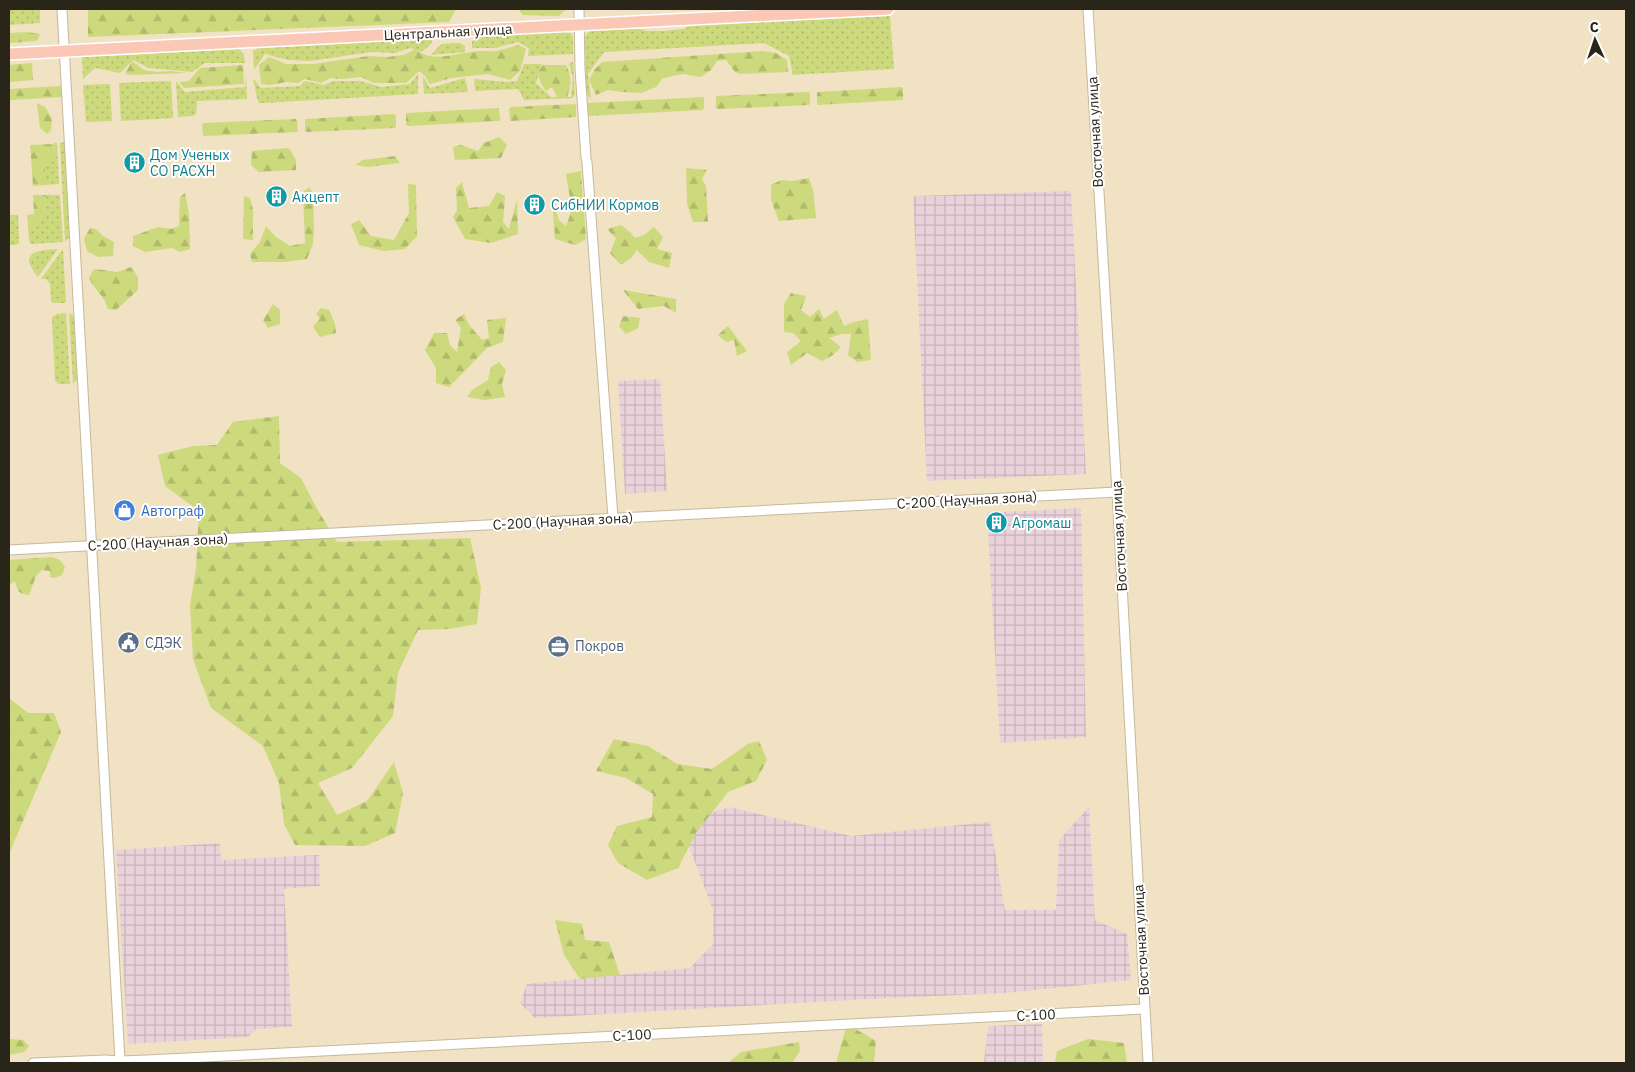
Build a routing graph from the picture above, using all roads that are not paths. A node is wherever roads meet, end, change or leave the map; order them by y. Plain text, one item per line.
1 (62, 9) edge
2 (579, 9) edge
3 (888, 9) edge
4 (1088, 9) edge
5 (579, 26) junction
6 (65, 52) junction
7 (9, 54) edge
8 (1117, 492) junction
9 (613, 518) junction
10 (92, 545) junction
11 (9, 550) edge
12 (1144, 1009) junction
13 (120, 1061) junction
14 (33, 1063) edge
15 (1148, 1063) edge

1 - 6 street
2 - 5 street
3 - 5 main road, Центральная улица
4 - 8 street, Восточная улица
5 - 6 main road, Центральная улица
5 - 9 street
6 - 7 main road, Центральная улица
6 - 10 street
8 - 9 street, С-200 (Научная зона)
8 - 12 street, Восточная улица
9 - 10 street, С-200 (Научная зона)
10 - 11 street, С-200 (Научная зона)
10 - 13 street
12 - 13 street, С-100
12 - 15 street, Восточная улица
13 - 14 street, С-100

